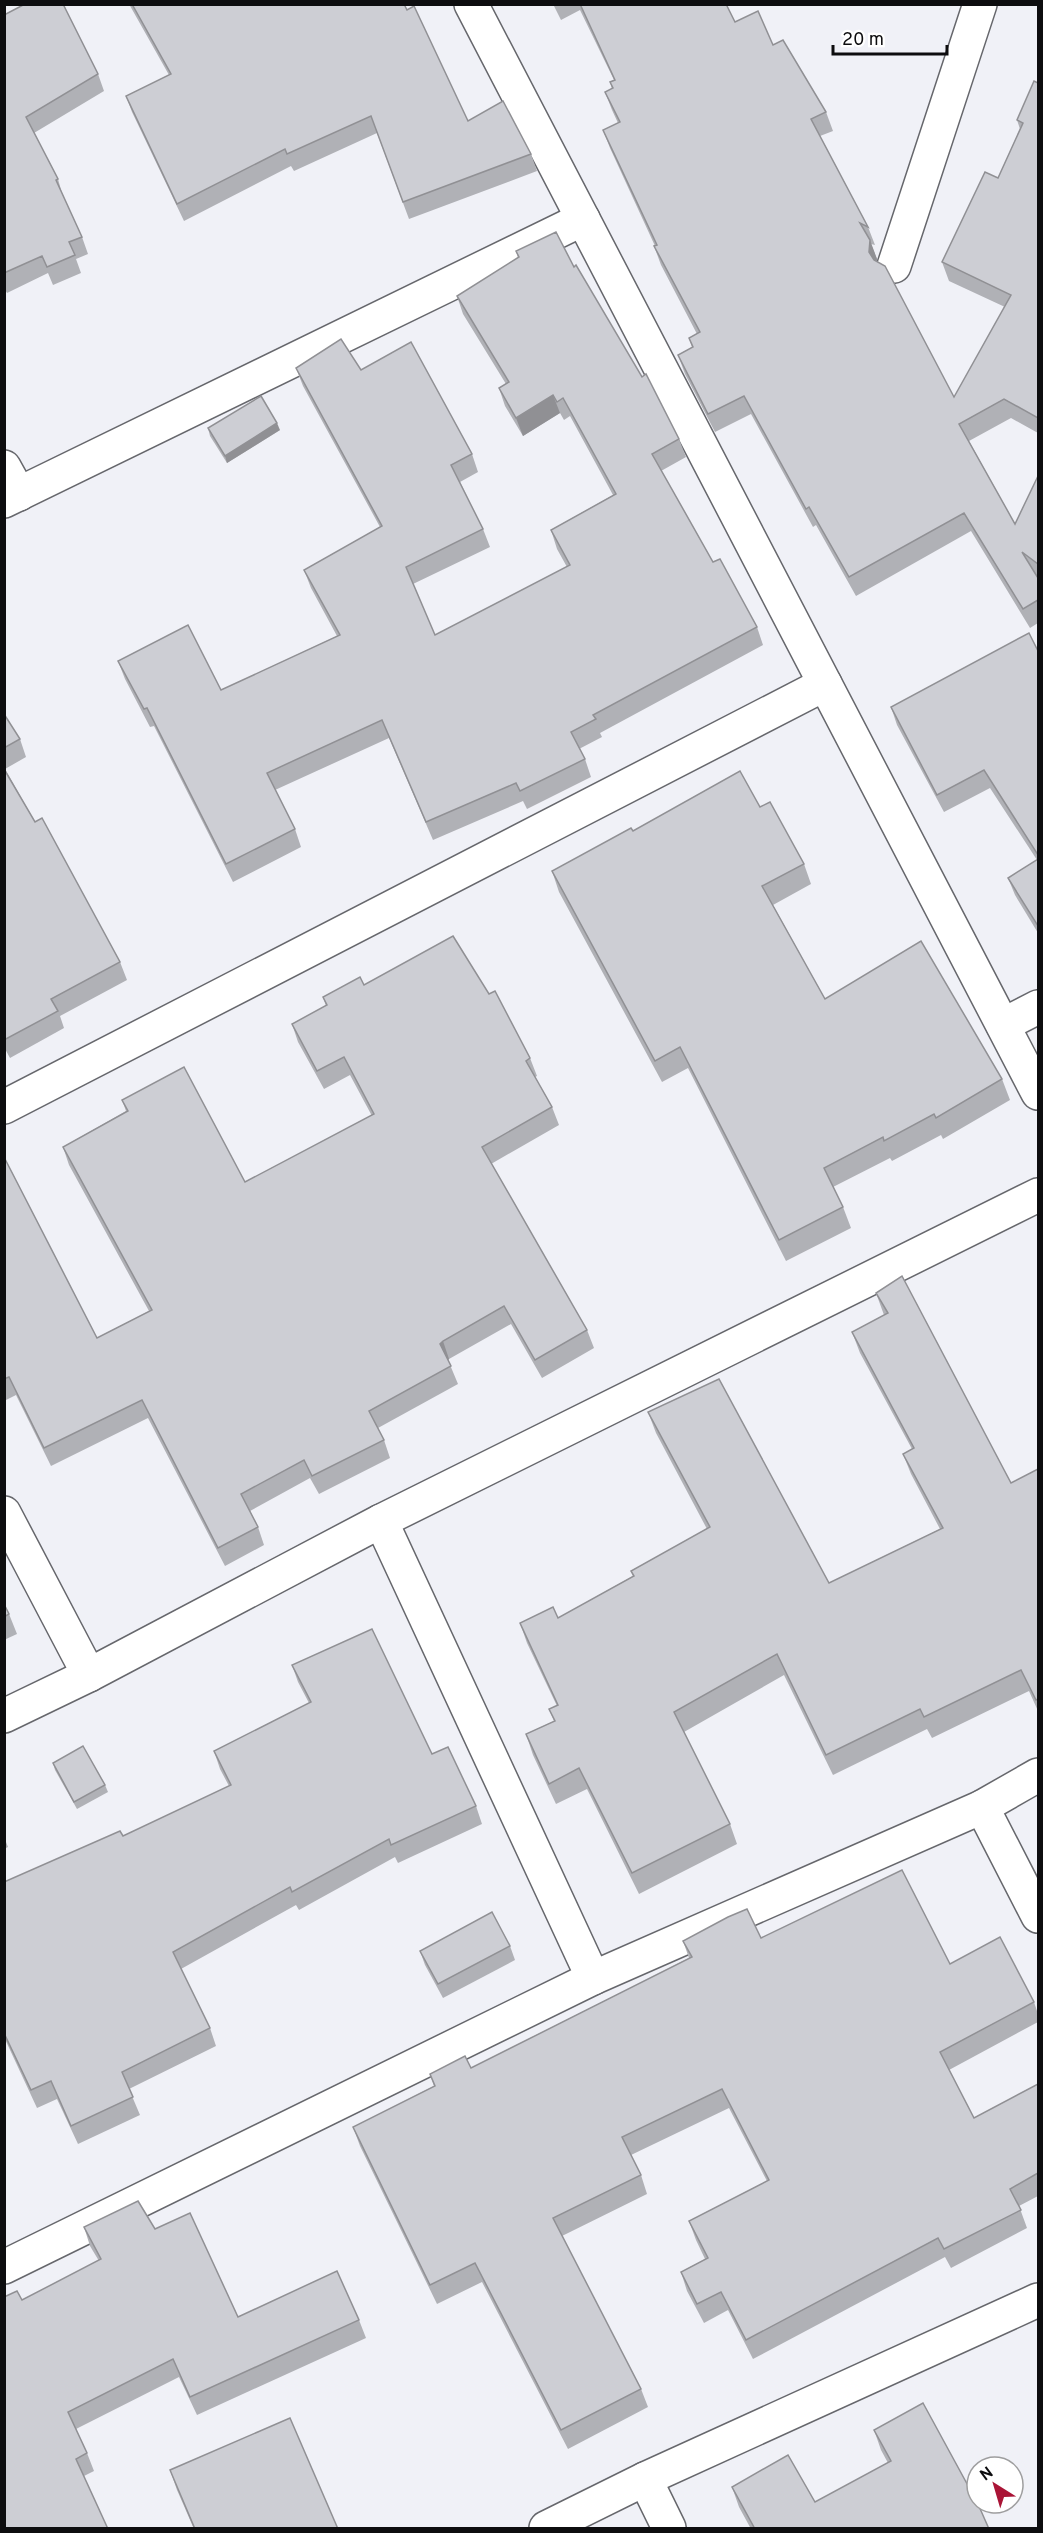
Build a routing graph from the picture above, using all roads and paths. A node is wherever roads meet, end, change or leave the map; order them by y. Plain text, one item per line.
1 (471, 4) edge
2 (980, 4) edge
3 (583, 219) junction
4 (894, 266) dead end
5 (10, 487) edge
6 (825, 684) junction
7 (1038, 1007) edge
8 (1003, 1025) junction
9 (1038, 1093) edge
10 (4, 1107) edge
11 (1038, 1195) edge
12 (4, 1513) edge
13 (381, 1521) junction
14 (89, 1675) junction
15 (4, 1716) edge
16 (1038, 1775) edge
17 (981, 1807) junction
18 (1038, 1916) edge
19 (593, 1978) junction
20 (4, 2267) edge
21 (1038, 2300) edge
22 (645, 2479) junction
23 (546, 2529) edge
24 (669, 2529) edge

1 - 3 street
2 - 4 street
3 - 5 street
3 - 6 street
6 - 8 street
6 - 10 street
7 - 8 street
8 - 9 street
11 - 13 street
12 - 14 street
13 - 14 street
13 - 19 street
14 - 15 street
16 - 17 street
17 - 18 street
17 - 19 street
19 - 20 street
21 - 22 street
22 - 23 street
22 - 24 street

